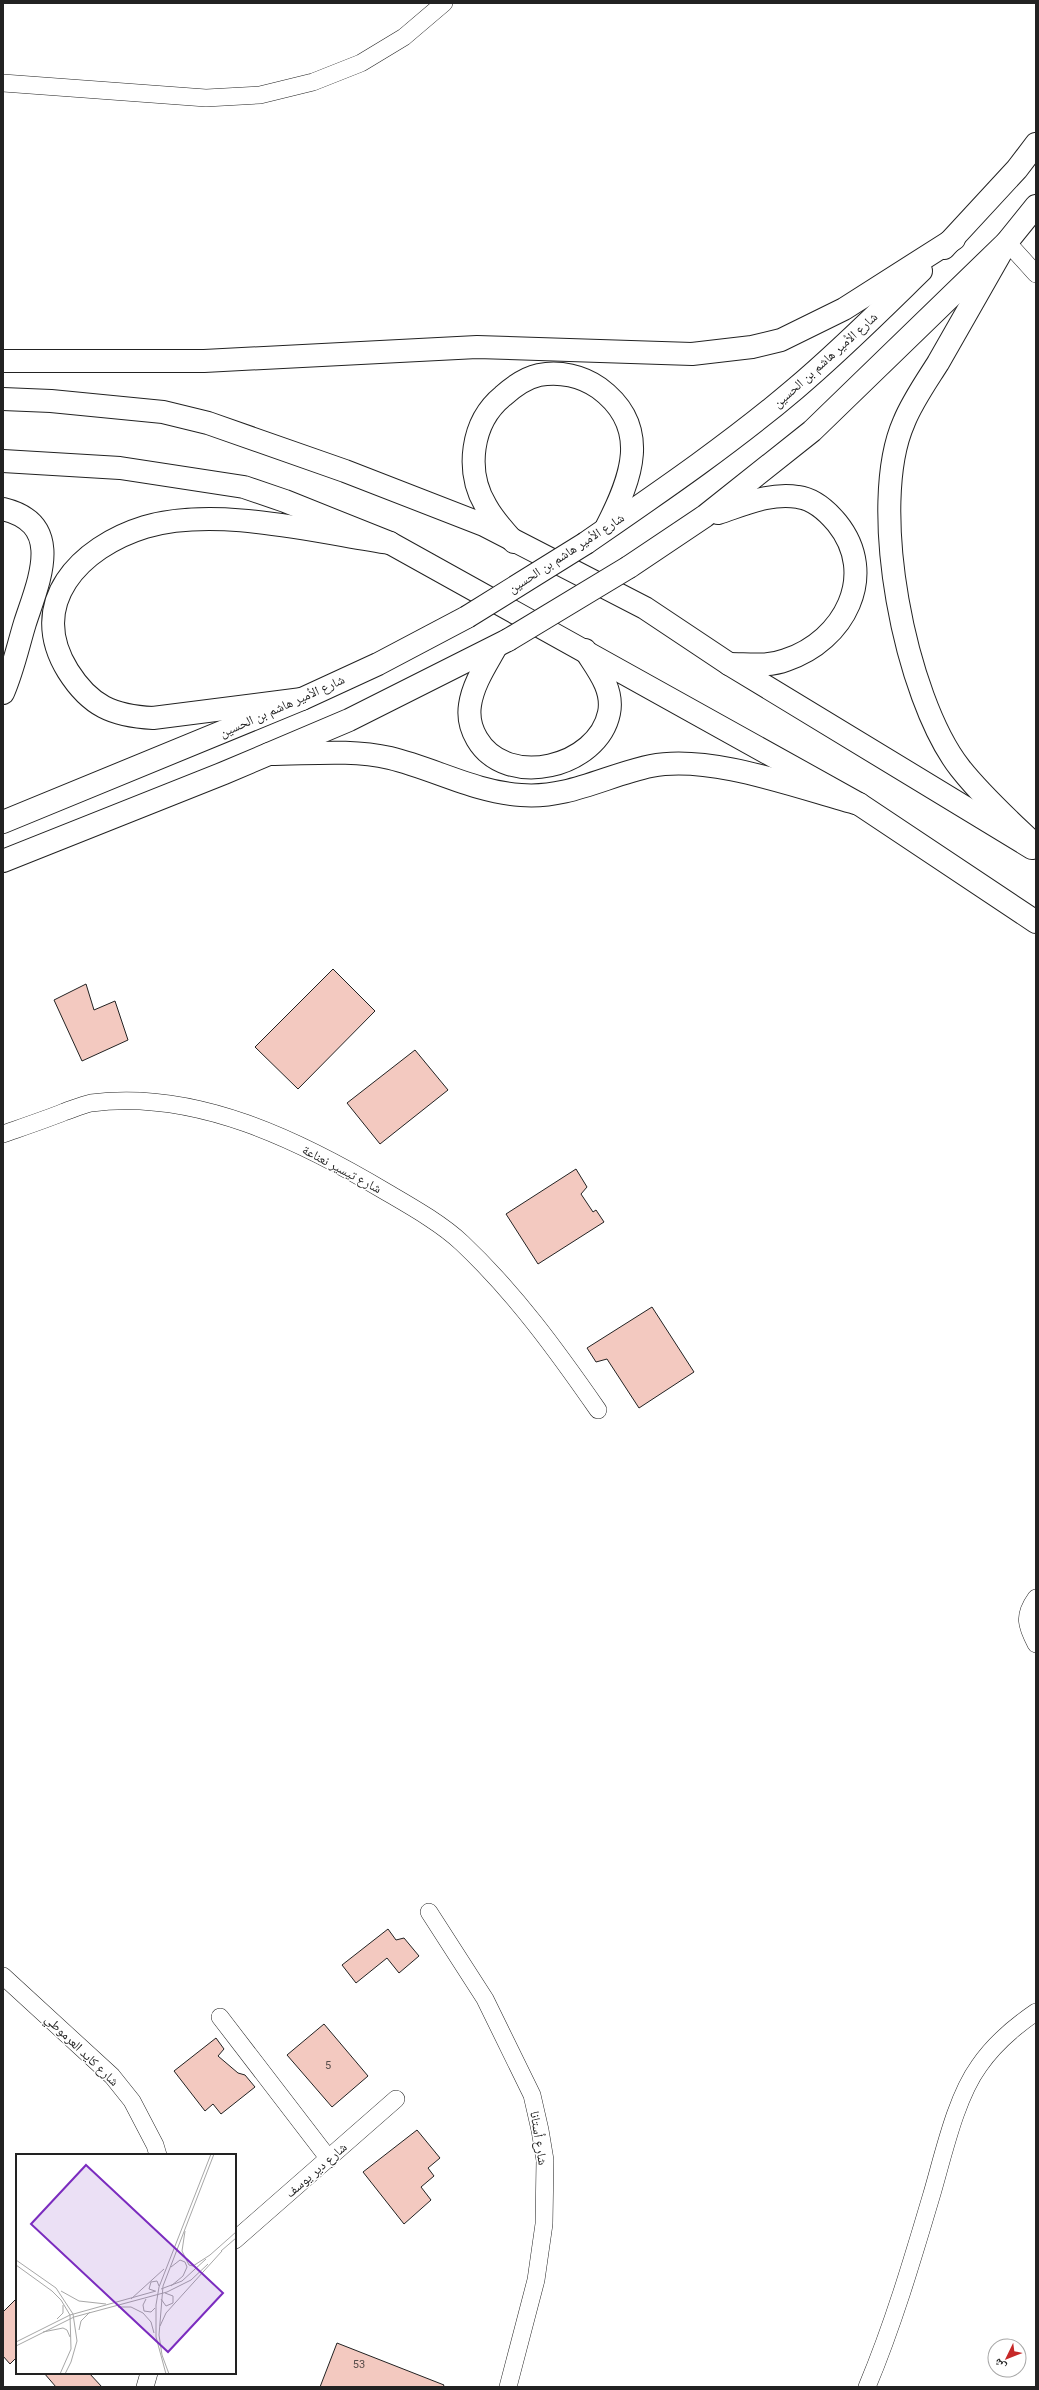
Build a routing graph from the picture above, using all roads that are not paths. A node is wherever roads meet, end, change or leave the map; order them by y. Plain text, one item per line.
1 (444, 3) edge
2 (3, 83) edge
3 (1036, 144) edge
4 (1036, 206) edge
5 (954, 239) junction
6 (1007, 242) junction
7 (1036, 274) edge
8 (3, 361) edge
9 (3, 399) edge
10 (3, 461) edge
11 (3, 509) edge
12 (705, 516) junction
13 (606, 529) junction
14 (514, 542) junction
15 (390, 543) junction
16 (502, 644) junction
17 (585, 650) junction
18 (729, 664) junction
19 (3, 693) edge
20 (302, 700) junction
21 (269, 754) junction
22 (859, 804) junction
23 (3, 822) edge
24 (1036, 846) edge
25 (1036, 851) edge
26 (3, 861) edge
27 (1036, 922) edge
28 (3, 1134) edge
29 (598, 1410) dead end
30 (1036, 1598) edge
31 (1036, 1644) edge
32 (429, 1912) dead end
33 (3, 1976) edge
34 (1036, 2012) edge
35 (220, 2017) dead end
36 (396, 2099) dead end
37 (158, 2154) edge
38 (329, 2159) junction
39 (236, 2239) edge
40 (149, 2374) edge
41 (145, 2387) edge
42 (508, 2387) edge
43 (867, 2387) edge

1 - 2 street
3 - 5 main road, شارع الأمير هاشم بن الحسين
4 - 6 main road
5 - 8 main road
5 - 13 main road, شارع الأمير هاشم بن الحسين
6 - 7 street
6 - 12 main road
6 - 24 main road
9 - 14 main road
10 - 15 main road
11 - 19 main road
12 - 16 main road, bridge
12 - 18 main road
13 - 14 main road
13 - 20 main road, شارع الأمير هاشم بن الحسين, bridge
14 - 18 main road
15 - 17 main road
15 - 20 main road
16 - 17 main road
16 - 21 main road
17 - 22 main road
18 - 25 main road
20 - 23 main road, شارع الأمير هاشم بن الحسين
21 - 22 main road
21 - 26 main road
22 - 27 main road
28 - 29 street, شارع تيسير نعناعة
30 - 31 street
32 - 42 street, شارع أستانا
33 - 37 street, شارع كايد العرموطي
34 - 43 street
35 - 38 street
36 - 38 street, شارع دير يوسف
38 - 39 street, شارع دير يوسف
40 - 41 street

